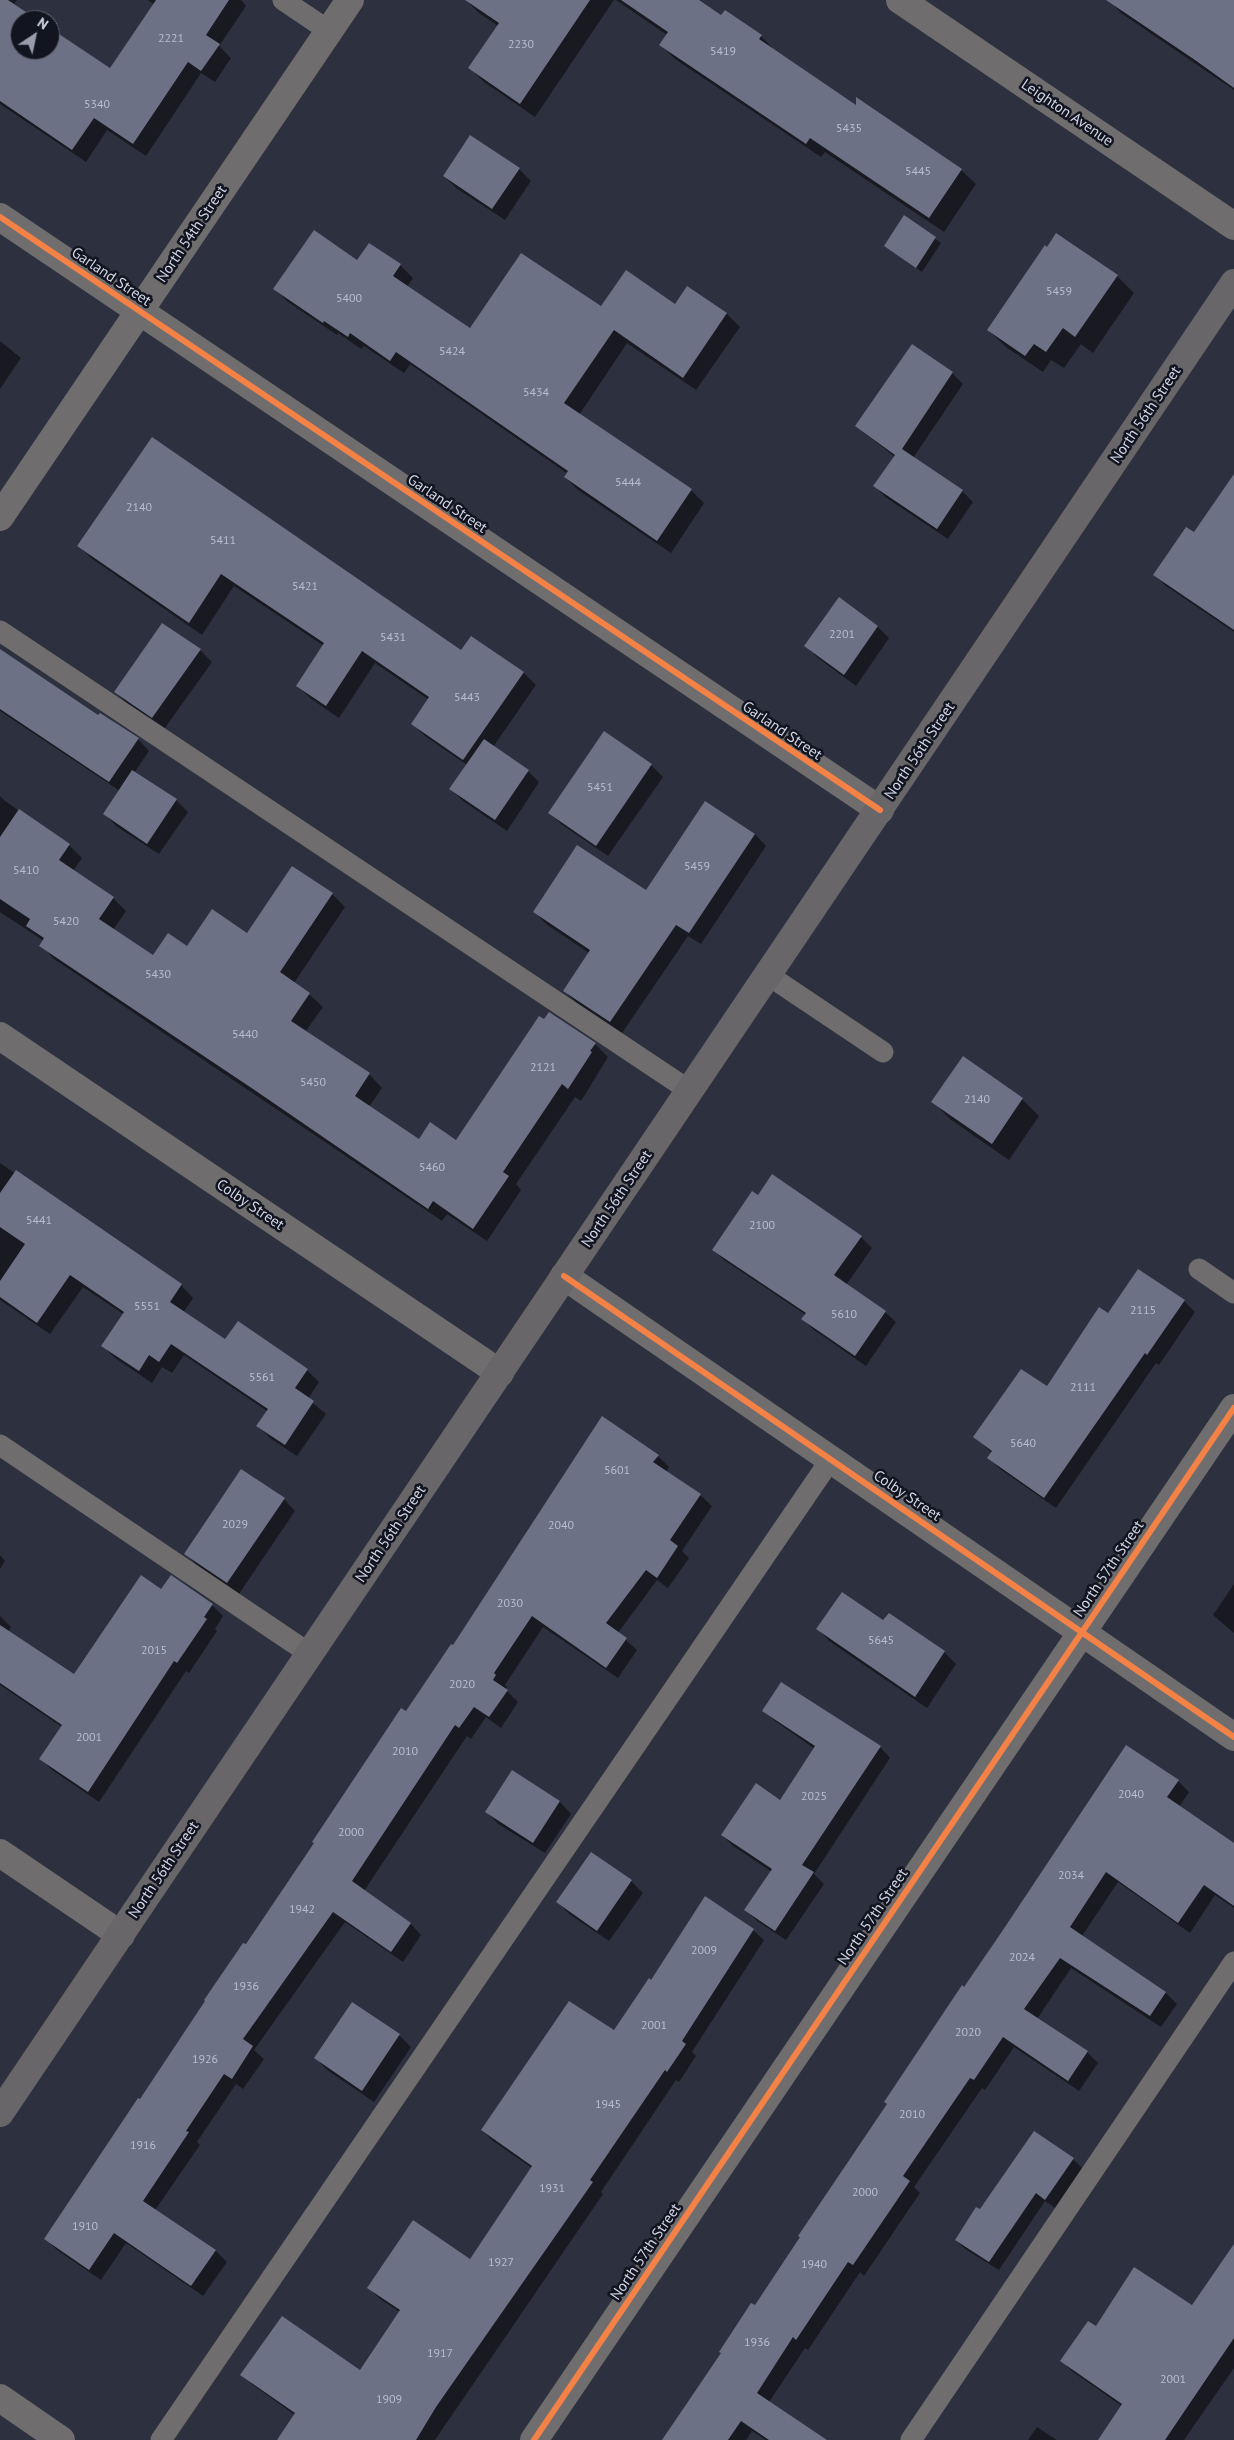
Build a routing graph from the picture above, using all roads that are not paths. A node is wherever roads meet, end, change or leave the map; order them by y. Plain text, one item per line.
1 (283, 0) edge
2 (350, 0) edge
3 (900, 0) edge
4 (329, 31) junction
5 (0, 217) edge
6 (1234, 226) edge
7 (1234, 283) edge
8 (140, 311) junction
9 (0, 517) edge
10 (0, 631) edge
11 (880, 810) junction
12 (768, 975) junction
13 (0, 1036) edge
14 (883, 1052) dead end
15 (690, 1091) junction
16 (1199, 1269) dead end
17 (564, 1276) junction
18 (1234, 1293) edge
19 (500, 1373) junction
20 (1234, 1408) edge
21 (0, 1445) edge
22 (831, 1459) junction
23 (1081, 1631) junction
24 (310, 1654) junction
25 (1234, 1737) edge
26 (0, 1853) edge
27 (121, 1935) junction
28 (1234, 1962) edge
29 (0, 2113) edge
30 (0, 2398) edge
31 (61, 2440) edge
32 (161, 2440) edge
33 (534, 2440) edge
34 (911, 2440) edge

1 - 4 lane
2 - 4 street, North 54th Street
3 - 6 street, Leighton Avenue
4 - 8 street, North 54th Street
5 - 8 street, Garland Street
7 - 11 main road, North 56th Street
8 - 9 street, North 54th Street
8 - 11 street, Garland Street
10 - 15 lane
11 - 12 main road, North 56th Street
12 - 14 lane
12 - 15 main road, North 56th Street
13 - 19 street, Colby Street
15 - 17 main road, North 56th Street
16 - 18 lane
17 - 19 main road, North 56th Street
17 - 22 street, Colby Street
19 - 24 main road, North 56th Street
20 - 23 street, North 57th Street
21 - 24 lane
22 - 23 street, Colby Street
22 - 32 lane
23 - 25 street, Colby Street
23 - 33 street, North 57th Street
24 - 27 main road, North 56th Street
26 - 27 street
27 - 29 main road, North 56th Street
28 - 34 lane
30 - 31 street

